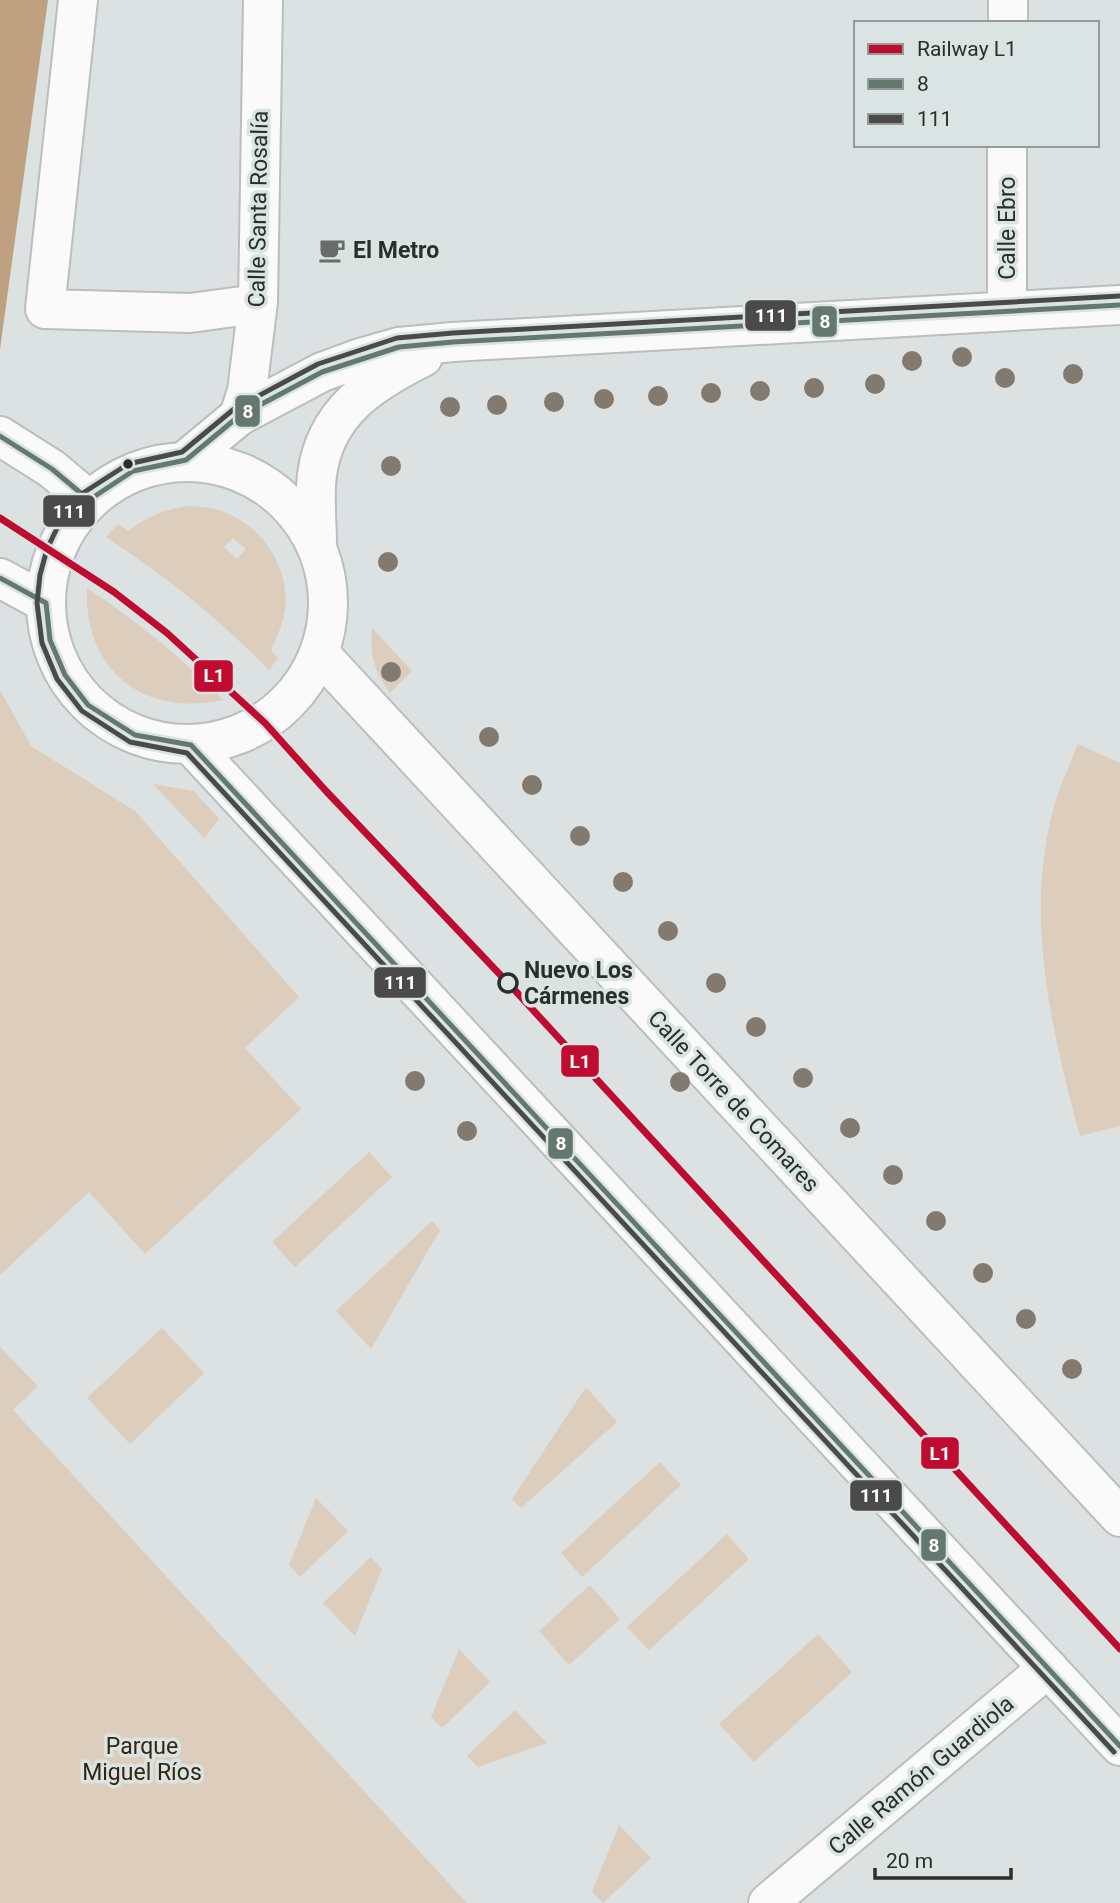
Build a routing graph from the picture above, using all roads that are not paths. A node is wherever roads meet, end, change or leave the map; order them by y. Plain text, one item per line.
1 (78, 0) edge
2 (262, 0) edge
3 (1008, 0) edge
4 (1008, 21) edge
5 (1007, 147) edge
6 (1120, 305) edge
7 (242, 306) dead end
8 (1007, 311) junction
9 (453, 342) junction
10 (239, 416) junction
11 (0, 436) edge
12 (186, 460) junction
13 (89, 500) junction
14 (317, 545) junction
15 (0, 578) edge
16 (46, 603) junction
17 (320, 654) junction
18 (191, 746) junction
19 (1120, 1517) edge
20 (1048, 1668) junction
21 (1120, 1746) edge
22 (792, 1896) edge

1 - 7 main road
2 - 10 main road, Calle Santa Rosalía
3 - 4 main road
5 - 8 main road, Calle Ebro
6 - 8 main road
8 - 9 main road
9 - 10 main road
9 - 14 main road
10 - 12 main road
11 - 13 main road
12 - 13 main road
12 - 14 main road
13 - 16 main road
14 - 17 main road
15 - 16 main road
16 - 18 main road
17 - 18 main road
17 - 19 main road, Calle Torre de Comares
18 - 20 main road
20 - 21 main road
20 - 22 main road, Calle Ramón Guardiola

